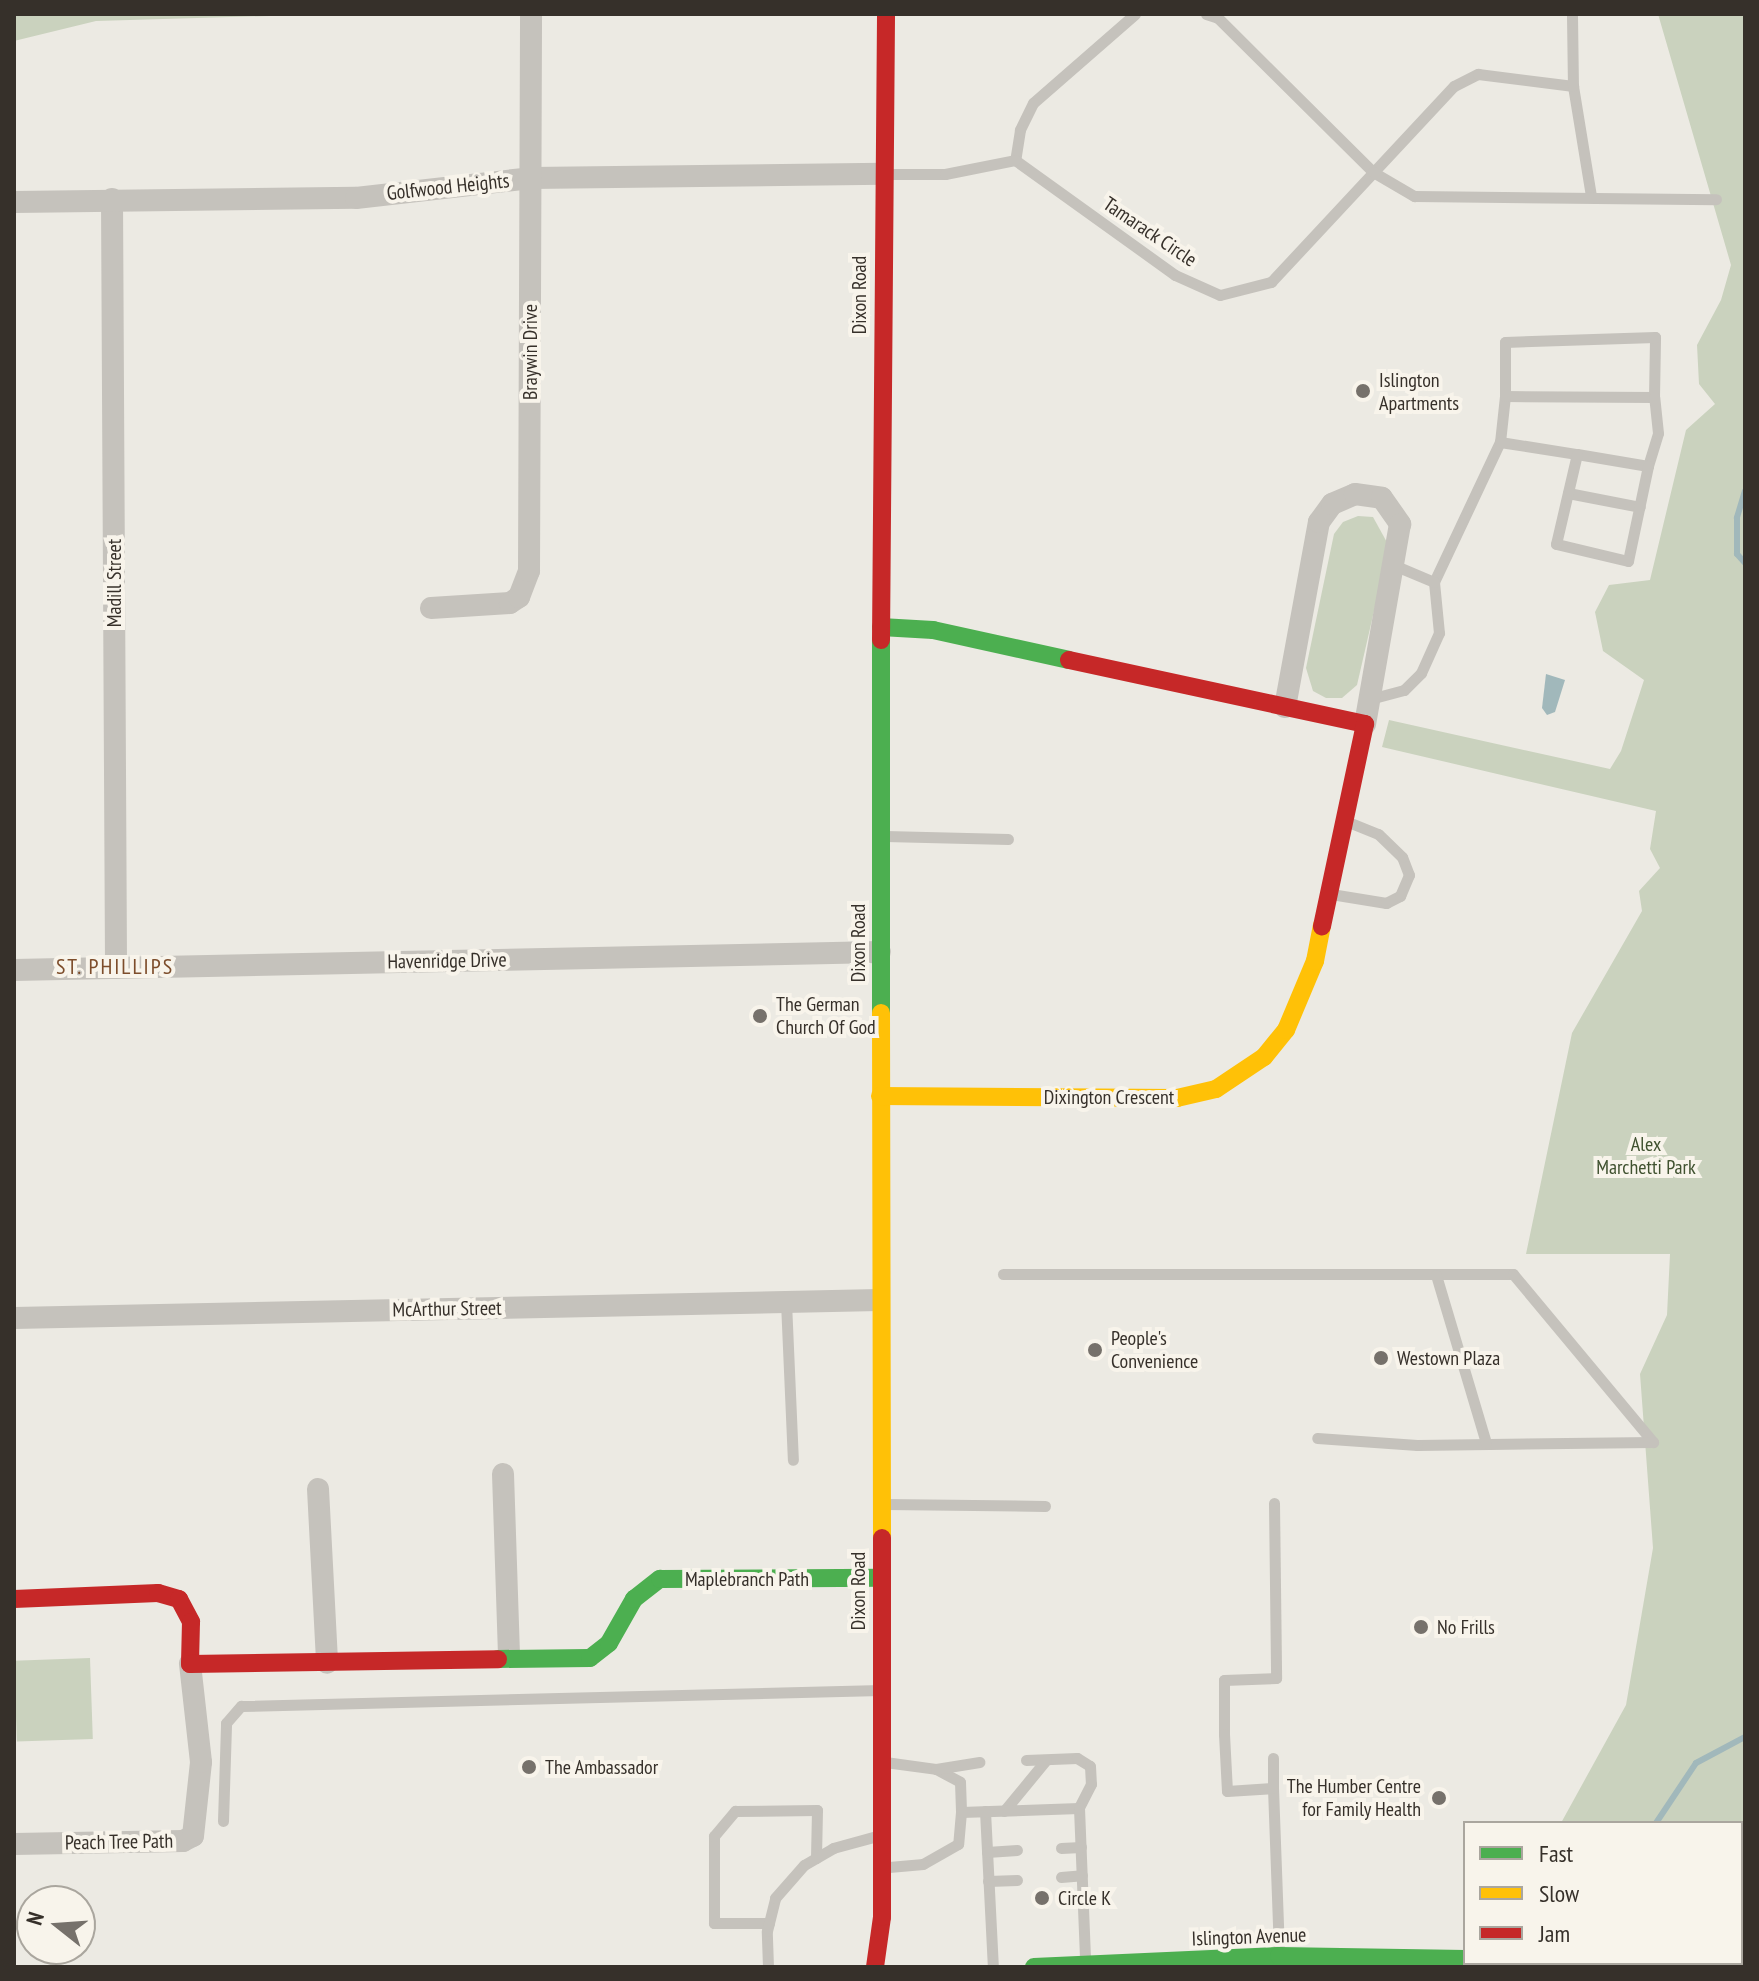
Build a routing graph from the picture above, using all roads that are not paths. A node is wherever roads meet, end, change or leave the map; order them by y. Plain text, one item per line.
1 (531, 14) edge
2 (886, 14) edge
3 (1135, 14) edge
4 (1206, 14) edge
5 (1572, 16) edge
6 (1573, 86) junction
7 (1015, 160) junction
8 (1373, 172) junction
9 (883, 174) junction
10 (531, 178) junction
11 (1591, 196) junction
12 (112, 199) junction
13 (1716, 199) dead end
14 (14, 202) edge
15 (1505, 396) junction
16 (1654, 397) junction
17 (1500, 442) junction
18 (1577, 454) junction
19 (1648, 466) junction
20 (1568, 493) junction
21 (1640, 507) junction
22 (1396, 566) junction
23 (1434, 582) junction
24 (431, 608) dead end
25 (881, 627) junction
26 (1370, 699) junction
27 (1285, 707) junction
28 (1365, 724) junction
29 (1344, 821) junction
30 (880, 836) junction
31 (1008, 839) dead end
32 (1327, 894) junction
33 (880, 952) junction
34 (116, 968) junction
35 (14, 970) edge
36 (880, 1096) junction
37 (1003, 1274) dead end
38 (1436, 1275) junction
39 (879, 1300) junction
40 (786, 1302) junction
41 (14, 1318) edge
42 (1317, 1438) dead end
43 (1486, 1443) junction
44 (793, 1460) dead end
45 (503, 1474) dead end
46 (318, 1489) dead end
47 (1274, 1503) dead end
48 (880, 1504) junction
49 (1045, 1506) dead end
50 (879, 1578) junction
51 (14, 1599) edge
52 (509, 1655) junction
53 (327, 1663) junction
54 (190, 1664) junction
55 (881, 1690) junction
56 (1273, 1758) dead end
57 (1026, 1760) dead end
58 (1046, 1760) junction
59 (881, 1761) junction
60 (979, 1762) dead end
61 (936, 1769) junction
62 (1273, 1788) junction
63 (1079, 1808) junction
64 (985, 1811) junction
65 (1004, 1811) junction
66 (961, 1812) junction
67 (223, 1821) dead end
68 (882, 1834) junction
69 (14, 1844) edge
70 (1081, 1847) junction
71 (1061, 1848) dead end
72 (1017, 1850) dead end
73 (987, 1852) junction
74 (816, 1858) junction
75 (882, 1868) junction
76 (1082, 1875) junction
77 (1061, 1877) dead end
78 (1017, 1880) dead end
79 (988, 1881) junction
80 (769, 1923) junction
81 (1279, 1956) junction
82 (1463, 1959) edge
83 (1085, 1965) junction
84 (768, 1967) edge
85 (875, 1967) edge
86 (993, 1967) edge
87 (1034, 1967) edge

1 - 10 street, Braywin Drive
2 - 9 main road, Dixon Road
3 - 7 lane
4 - 8 lane
5 - 6 lane
6 - 8 lane, Tamarack Circle
6 - 11 lane
7 - 8 lane, Tamarack Circle
7 - 9 lane
8 - 11 lane
9 - 10 street, Golfwood Heights
9 - 25 main road, Dixon Road
10 - 12 street, Golfwood Heights
10 - 24 street, Braywin Drive
11 - 13 lane
12 - 14 street, Golfwood Heights
12 - 34 street, Madill Street
15 - 16 lane
15 - 16 lane
15 - 17 lane
16 - 19 lane
17 - 18 lane
17 - 23 lane
18 - 19 lane
18 - 20 lane
19 - 21 lane
20 - 21 lane
20 - 21 lane
22 - 23 lane
22 - 26 street, Dixington Crescent
22 - 27 street, Dixington Crescent
23 - 26 lane
25 - 27 main road
25 - 30 main road, Dixon Road
26 - 28 street, Dixington Crescent
27 - 28 main road
28 - 29 main road, Dixington Crescent
29 - 32 main road, Dixington Crescent
29 - 32 lane
30 - 31 lane
30 - 33 main road, Dixon Road
32 - 36 main road, Dixington Crescent
33 - 34 street, Havenridge Drive
33 - 36 main road, Dixon Road
34 - 35 street, Havenridge Drive
36 - 39 main road, Dixon Road
37 - 38 lane
38 - 43 lane
38 - 43 lane
39 - 40 street, McArthur Street
39 - 48 main road, Dixon Road
40 - 41 street, McArthur Street
40 - 44 lane
42 - 43 lane
45 - 52 street
46 - 53 street
47 - 62 lane
48 - 49 lane
48 - 50 main road, Dixon Road
50 - 52 main road, Maplebranch Path
50 - 55 main road, Dixon Road
51 - 54 main road
52 - 53 main road, Maplebranch Path
53 - 54 main road, Maplebranch Path
54 - 69 street, Peach Tree Path
55 - 59 main road, Dixon Road
55 - 67 lane
56 - 62 lane
57 - 58 lane
58 - 63 lane
58 - 65 lane
59 - 61 lane
59 - 68 main road, Dixon Road
60 - 61 lane
61 - 66 lane
62 - 81 lane
63 - 65 lane
63 - 70 lane
64 - 65 lane
64 - 66 lane
64 - 73 lane
66 - 75 lane
68 - 74 lane
68 - 75 main road, Dixon Road
70 - 71 lane
70 - 76 lane
72 - 73 lane
73 - 79 lane
74 - 80 lane
74 - 80 lane
75 - 85 main road, Dixon Road
76 - 77 lane
76 - 83 lane
78 - 79 lane
79 - 86 lane
80 - 84 lane
81 - 82 main road, Islington Avenue
81 - 83 main road, Islington Avenue
83 - 87 main road, Islington Avenue

